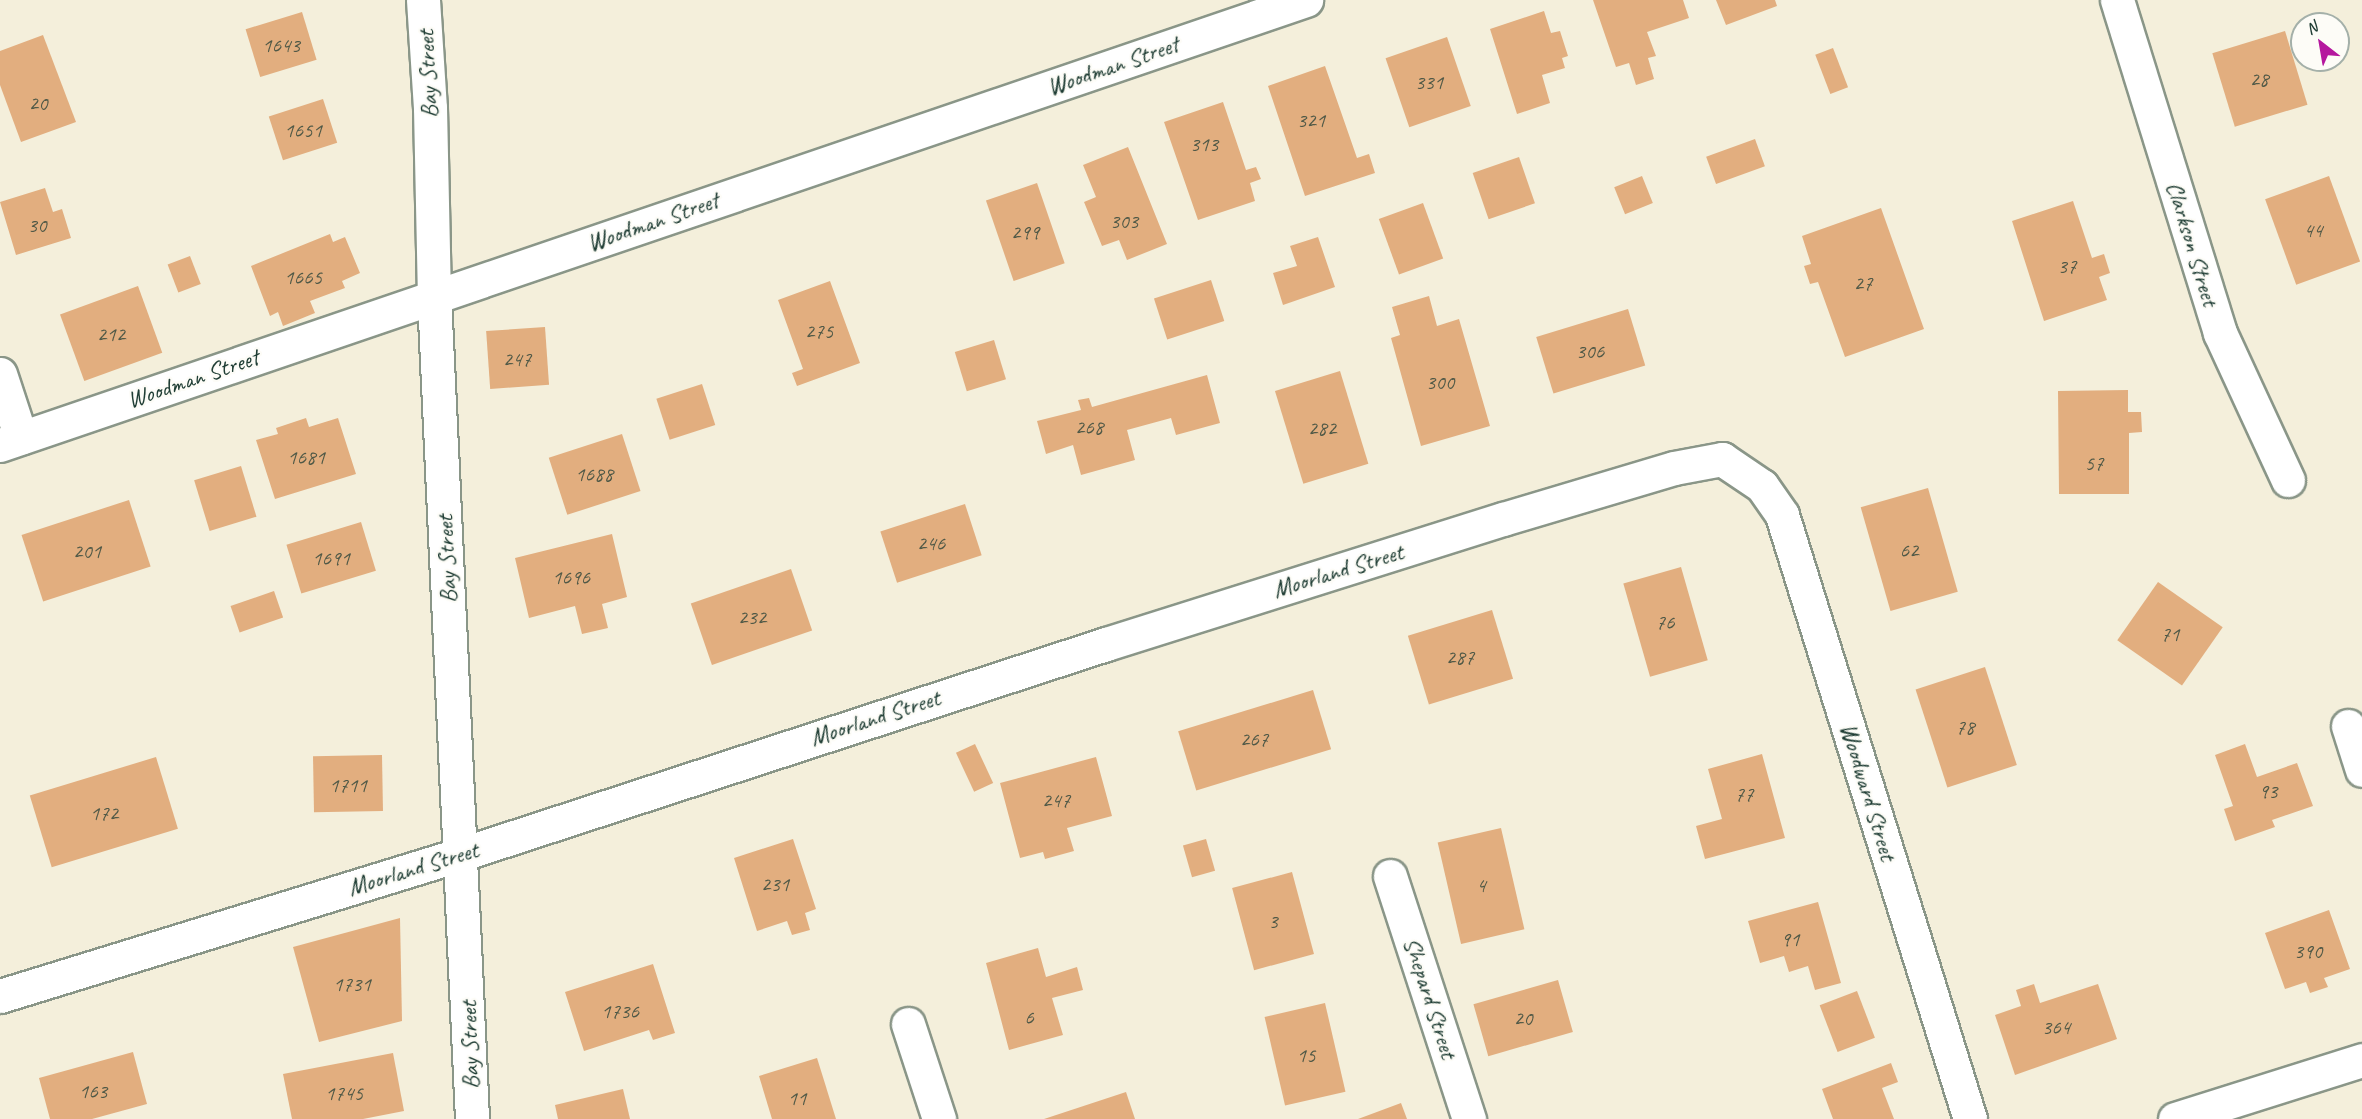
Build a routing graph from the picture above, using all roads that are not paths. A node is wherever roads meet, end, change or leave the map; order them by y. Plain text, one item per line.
1 (423, 0) edge
2 (1306, 0) edge
3 (2117, 0) edge
4 (434, 297) junction
5 (0, 374) edge
6 (11, 441) edge
7 (1750, 475) joint
8 (2288, 480) dead end
9 (2348, 726) dead end
10 (2362, 770) edge
11 (462, 854) junction
12 (1390, 876) dead end
13 (0, 996) edge
14 (908, 1024) dead end
15 (2362, 1060) edge
16 (472, 1119) edge
17 (939, 1119) edge
18 (1469, 1119) edge
19 (1970, 1119) edge
20 (2175, 1119) edge

1 - 4 street, Bay Street
2 - 4 street, Woodman Street
3 - 8 street, Clarkson Street
4 - 6 street, Woodman Street
4 - 11 street, Bay Street
5 - 6 street
7 - 11 street, Moorland Street
7 - 19 street, Woodward Street
9 - 10 street
11 - 13 street, Moorland Street
11 - 16 street, Bay Street
12 - 18 street, Shepard Street
14 - 17 street
15 - 20 street

